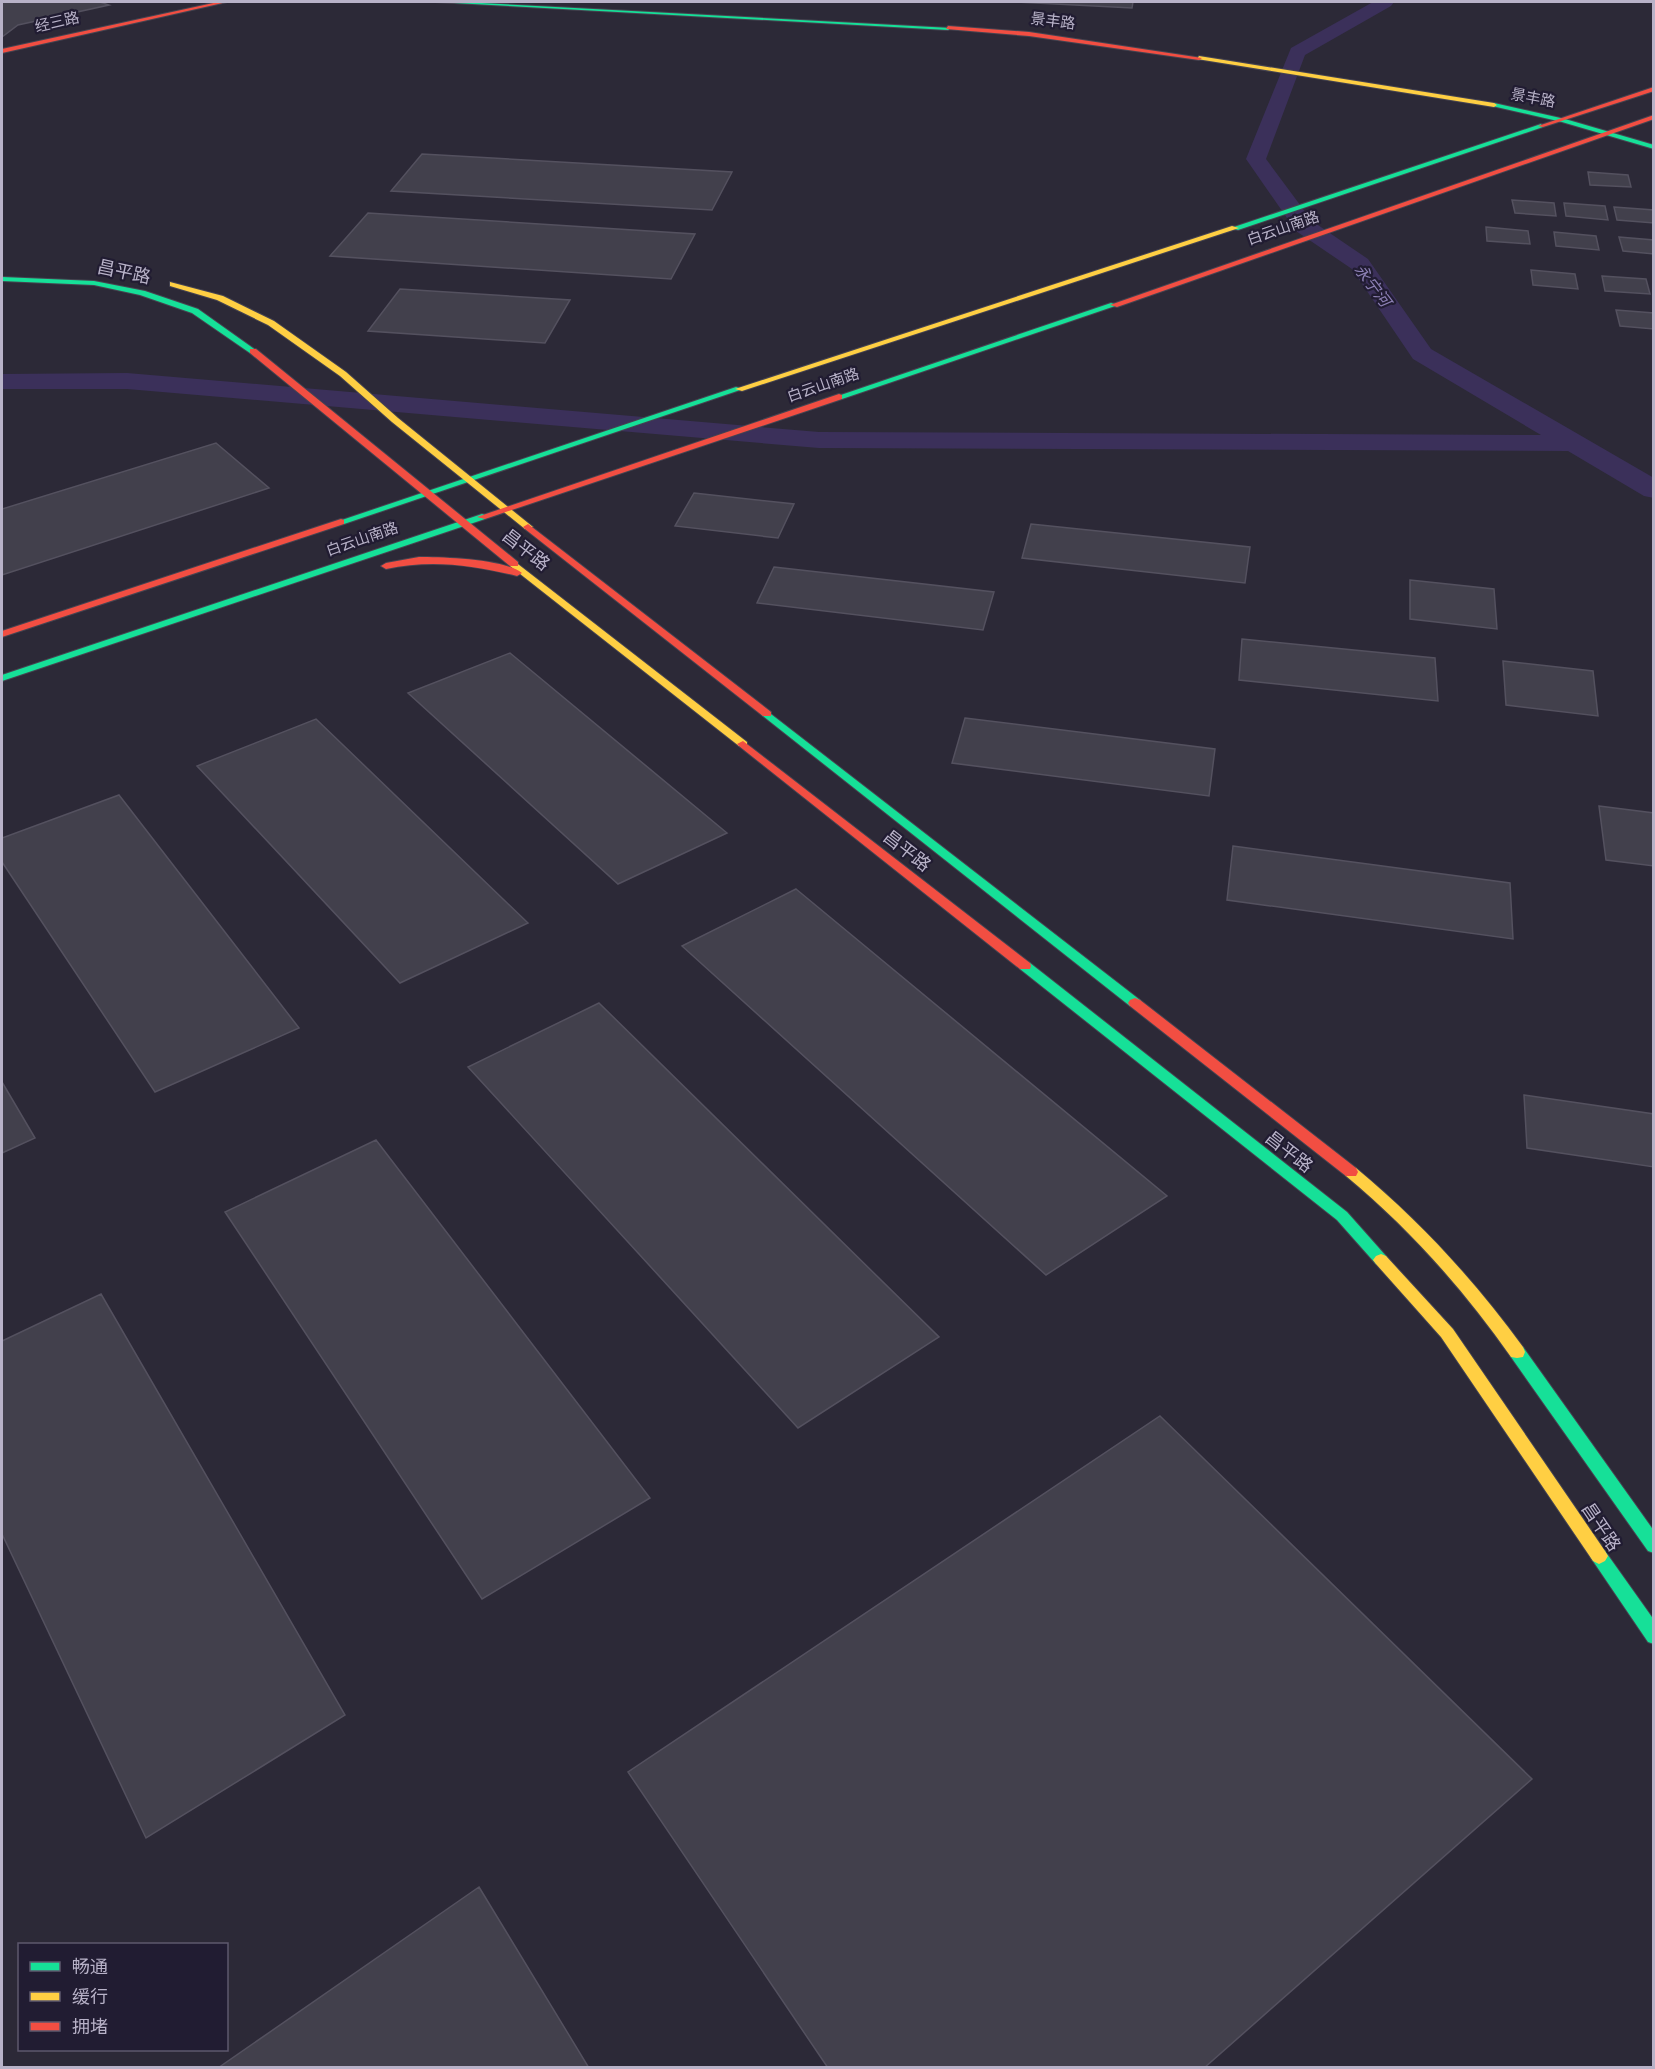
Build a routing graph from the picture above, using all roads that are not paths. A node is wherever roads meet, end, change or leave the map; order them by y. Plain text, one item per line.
1 (224, 2) edge
2 (438, 2) edge
3 (609, 2) edge
4 (2, 51) edge
5 (1218, 56) junction
6 (1329, 73) junction
7 (1653, 89) edge
8 (1585, 113) junction
9 (1653, 117) edge
10 (1563, 120) junction
11 (1630, 125) junction
12 (1610, 132) junction
13 (1653, 133) edge
14 (1653, 147) edge
15 (32, 266) dead end
16 (2, 267) edge
17 (66, 268) dead end
18 (113, 273) dead end
19 (2, 279) edge
20 (156, 280) dead end
21 (468, 480) junction
22 (427, 494) junction
23 (506, 509) junction
24 (462, 523) junction
25 (370, 572) dead end
26 (531, 577) junction
27 (2, 634) edge
28 (179, 634) dead end
29 (90, 648) junction
30 (2, 678) edge
31 (1653, 1546) edge
32 (1653, 1636) edge

1 - 4 main road, 经三路
2 - 5 main road, 景丰路
3 - 5 main road, 景丰路
5 - 6 main road, 景丰路
6 - 8 main road, 景丰路
6 - 10 main road, 景丰路
7 - 8 main road, 白云山南路
8 - 10 main road, 白云山南路
8 - 11 main road, 景丰路
9 - 11 main road, 白云山南路
10 - 12 main road, 景丰路
10 - 21 main road, 白云山南路
11 - 12 main road, 白云山南路
11 - 13 main road, 景丰路
12 - 14 main road, 景丰路
12 - 23 main road, 白云山南路
15 - 16 main road
17 - 18 main road, 昌平路
19 - 22 main road, 昌平路
20 - 21 main road, 昌平路
21 - 22 main road, 白云山南路
21 - 23 main road, 昌平路
22 - 24 main road, 昌平路
22 - 27 main road, 白云山南路
23 - 24 main road, 白云山南路
23 - 31 main road, 昌平路
24 - 26 main road, 昌平路
24 - 29 main road, 白云山南路
25 - 26 main road
26 - 32 main road, 昌平路
28 - 29 main road
29 - 30 main road, 白云山南路

